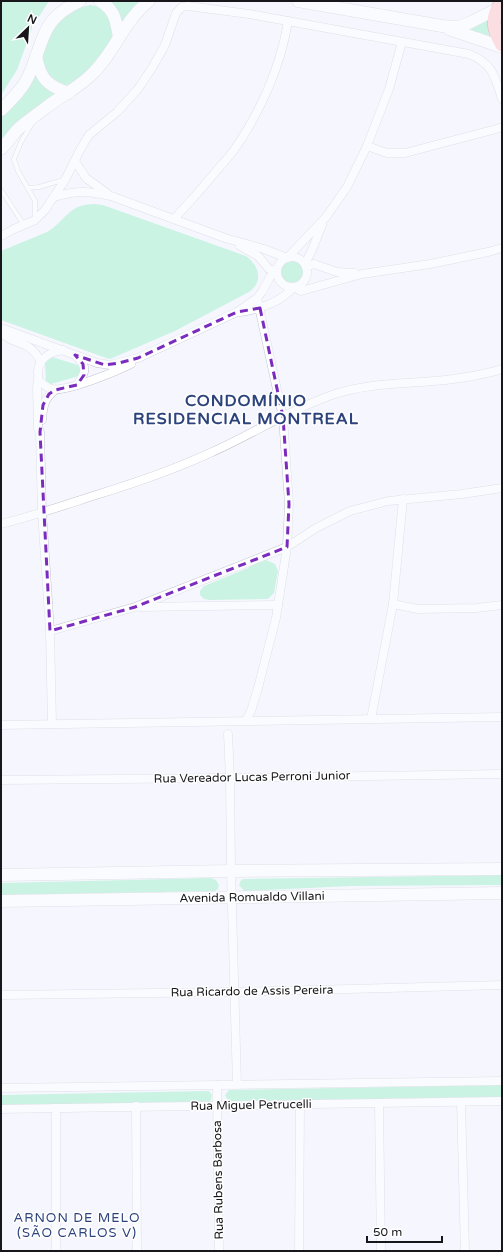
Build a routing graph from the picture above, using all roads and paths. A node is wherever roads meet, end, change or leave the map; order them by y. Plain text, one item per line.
1 (80, 1) edge
2 (100, 1) edge
3 (150, 1) edge
4 (298, 1) edge
5 (499, 5) edge
6 (288, 21) junction
7 (442, 26) junction
8 (119, 37) junction
9 (402, 42) junction
10 (502, 46) edge
11 (36, 55) junction
12 (68, 92) junction
13 (502, 99) edge
14 (1, 110) edge
15 (37, 115) junction
16 (502, 127) edge
17 (367, 146) junction
18 (1, 149) edge
19 (75, 161) junction
20 (65, 180) junction
21 (28, 188) junction
22 (1, 190) edge
23 (111, 196) junction
24 (54, 197) junction
25 (326, 217) junction
26 (174, 219) junction
27 (35, 220) junction
28 (24, 225) junction
29 (1, 236) edge
30 (225, 238) junction
31 (502, 248) edge
32 (288, 258) junction
33 (305, 266) junction
34 (276, 272) junction
35 (362, 274) junction
36 (294, 287) junction
37 (257, 298) junction
38 (260, 308) junction
39 (237, 312) junction
40 (1, 331) edge
41 (63, 350) junction
42 (75, 355) junction
43 (138, 358) junction
44 (41, 362) junction
45 (502, 369) edge
46 (39, 381) junction
47 (77, 385) junction
48 (55, 390) junction
49 (283, 417) junction
50 (40, 432) junction
51 (502, 488) edge
52 (403, 499) junction
53 (42, 512) junction
54 (1, 524) edge
55 (287, 547) junction
56 (393, 604) junction
57 (502, 604) edge
58 (278, 605) junction
59 (135, 607) junction
60 (50, 631) junction
61 (502, 717) edge
62 (371, 719) junction
63 (246, 720) junction
64 (52, 724) junction
65 (1, 725) edge
66 (228, 734) dead end
67 (502, 774) edge
68 (230, 778) junction
69 (1, 780) edge
70 (502, 869) edge
71 (231, 871) junction
72 (1, 875) edge
73 (502, 892) edge
74 (232, 898) junction
75 (1, 900) edge
76 (502, 985) edge
77 (235, 992) junction
78 (1, 995) edge
79 (502, 1081) edge
80 (217, 1085) junction
81 (237, 1085) junction
82 (1, 1088) edge
83 (502, 1101) edge
84 (461, 1102) junction
85 (379, 1103) junction
86 (300, 1104) junction
87 (218, 1105) junction
88 (136, 1106) junction
89 (56, 1108) junction
90 (1, 1109) edge
91 (56, 1251) edge
92 (137, 1251) edge
93 (219, 1251) edge
94 (299, 1251) edge
95 (381, 1251) edge
96 (464, 1251) edge

1 - 11 street
2 - 8 street
3 - 8 street
4 - 7 street
5 - 7 street
5 - 10 main road
6 - 9 street
6 - 19 street
6 - 26 street
7 - 10 street
8 - 12 street
9 - 13 street
9 - 17 street
11 - 12 street
11 - 14 street
12 - 15 street
15 - 18 street
15 - 21 lane
16 - 17 street
17 - 25 street
19 - 20 street
19 - 23 street
20 - 21 lane
20 - 24 street
21 - 27 lane
22 - 28 lane
23 - 24 street
23 - 26 street
24 - 27 street
25 - 32 street
25 - 33 street
26 - 30 street
27 - 28 street
28 - 29 street
30 - 32 street
30 - 34 street
31 - 35 street
32 - 33 street
32 - 34 street
33 - 35 street
33 - 36 street
34 - 36 street
34 - 37 street
35 - 36 street
36 - 38 street
37 - 38 street
37 - 39 street
38 - 39 street
38 - 49 street
39 - 43 street
40 - 41 street
40 - 44 street
41 - 42 street
41 - 44 street
42 - 43 street
42 - 47 street
43 - 47 street
44 - 46 street
45 - 49 street
46 - 48 street
46 - 50 street
47 - 48 street
48 - 50 street
49 - 53 street
49 - 55 street
50 - 53 street
51 - 52 street
52 - 55 street
52 - 56 street
53 - 54 street
53 - 60 street
55 - 58 street
55 - 59 street
56 - 57 street
56 - 62 street
58 - 59 street
58 - 63 street
59 - 60 street
60 - 64 street
61 - 62 street
62 - 63 street
63 - 64 street
64 - 65 street
66 - 68 street
67 - 68 street, Rua Vereador Lucas Perroni Junior
68 - 69 street, Rua Vereador Lucas Perroni Junior
68 - 71 street
70 - 71 street
71 - 72 street
71 - 74 street
73 - 74 street, Avenida Romualdo Villani
74 - 75 street, Avenida Romualdo Villani
74 - 77 street
76 - 77 street, Rua Ricardo de Assis Pereira
77 - 78 street, Rua Ricardo de Assis Pereira
77 - 81 street
79 - 81 street, Rua Miguel Petrucelli
80 - 81 street, Rua Miguel Petrucelli
80 - 82 street, Rua Miguel Petrucelli
80 - 87 street, Rua Rubens Barbosa
83 - 84 street, Rua Miguel Petrucelli
84 - 85 street, Rua Miguel Petrucelli
84 - 96 street
85 - 86 street, Rua Miguel Petrucelli
85 - 95 street
86 - 87 street, Rua Miguel Petrucelli
86 - 94 street
87 - 88 street, Rua Miguel Petrucelli
87 - 93 street, Rua Rubens Barbosa
88 - 89 street, Rua Miguel Petrucelli
88 - 92 street
89 - 90 street, Rua Miguel Petrucelli
89 - 91 street

